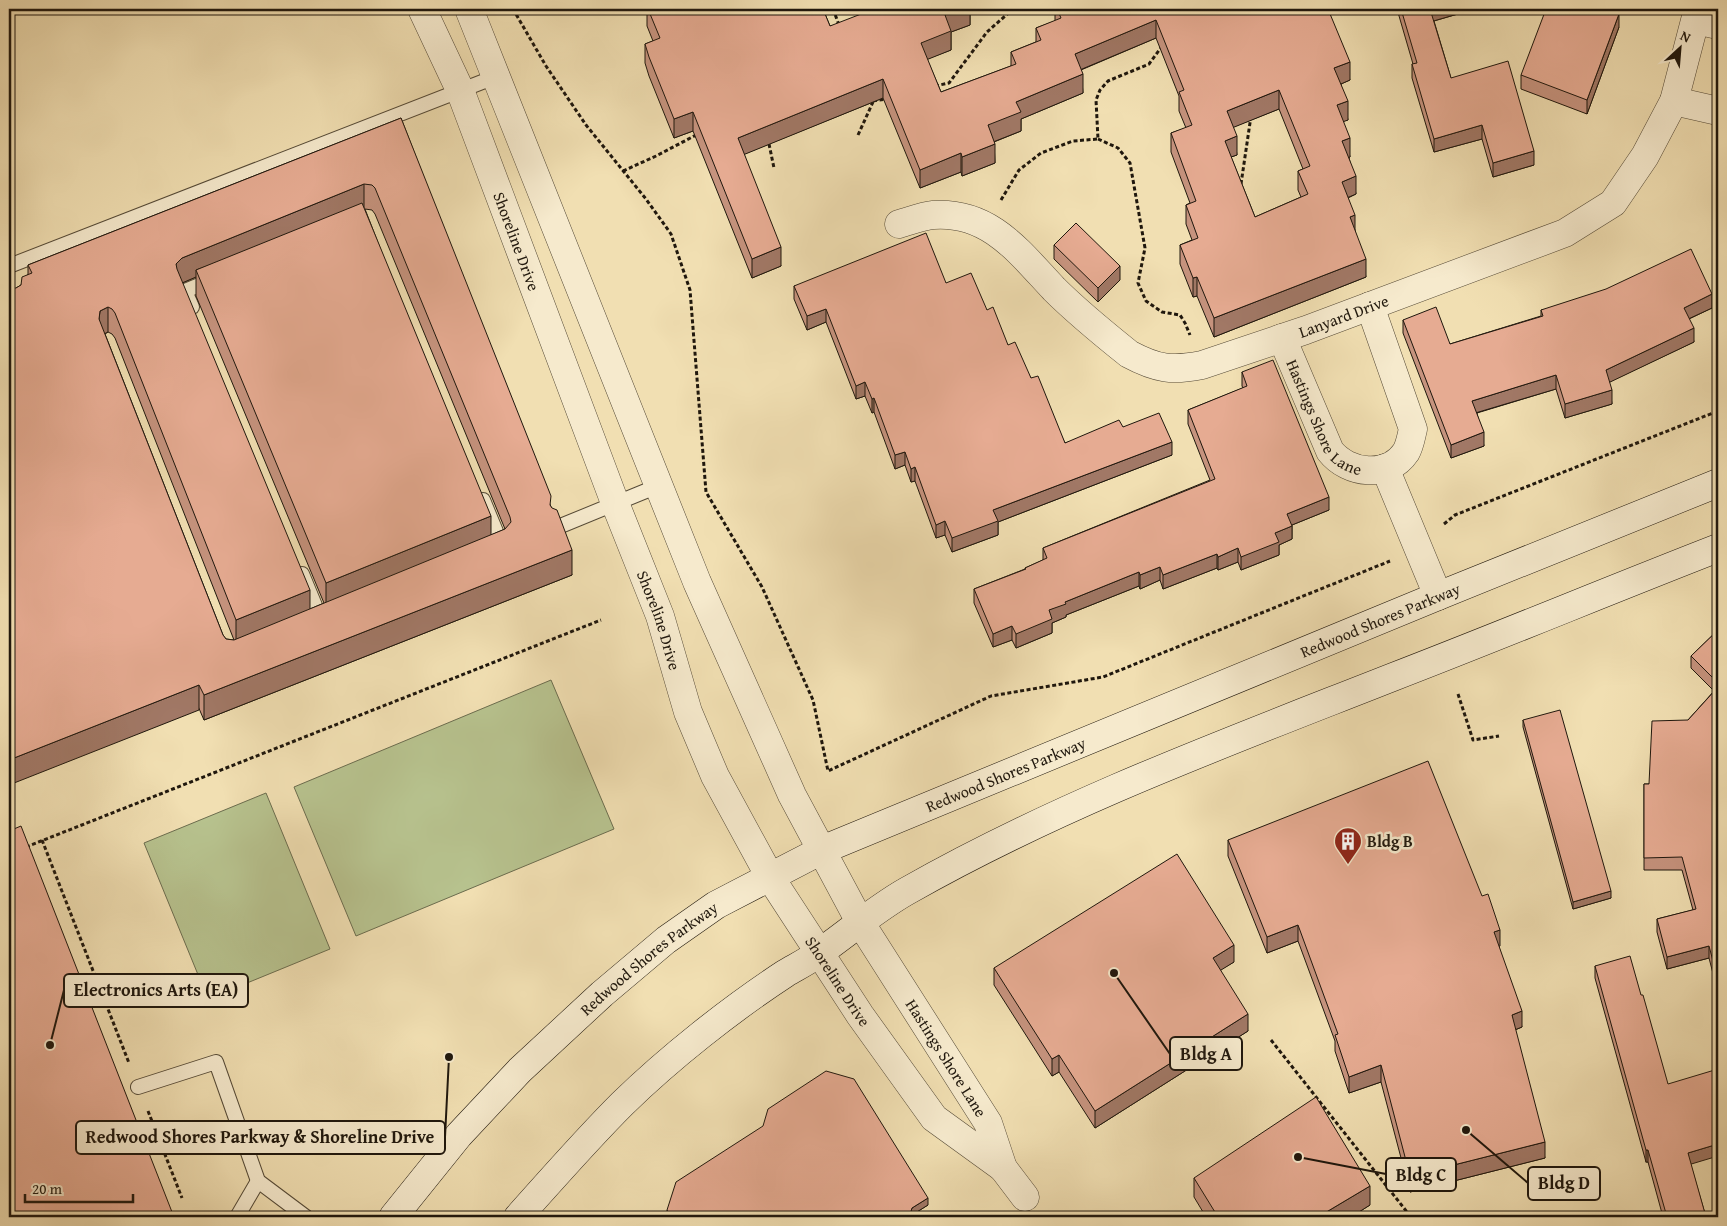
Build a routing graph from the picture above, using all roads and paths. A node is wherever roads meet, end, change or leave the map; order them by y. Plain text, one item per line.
1 (422, 9) edge
2 (469, 9) edge
3 (513, 9) edge
4 (834, 9) edge
5 (1013, 9) edge
6 (1704, 18) edge
7 (841, 31) edge
8 (1167, 39) edge
9 (495, 77) junction
10 (930, 87) edge
11 (460, 90) junction
12 (870, 93) edge
13 (892, 97) edge
14 (1674, 101) junction
15 (873, 102) junction
16 (1251, 109) edge
17 (1718, 111) edge
18 (704, 131) edge
19 (858, 136) dead end
20 (1098, 139) junction
21 (769, 144) edge
22 (774, 168) dead end
23 (623, 171) junction
24 (1241, 186) edge
25 (899, 224) dead end
26 (987, 227) junction
27 (9, 266) edge
28 (231, 272) edge
29 (1370, 306) junction
30 (196, 318) edge
31 (1282, 338) junction
32 (1202, 365) junction
33 (1718, 411) edge
34 (1385, 468) junction
35 (1718, 483) edge
36 (658, 486) junction
37 (480, 491) edge
38 (615, 503) junction
39 (558, 526) edge
40 (1418, 547) junction
41 (1718, 548) edge
42 (484, 553) edge
43 (298, 565) edge
44 (1438, 596) junction
45 (321, 620) edge
46 (601, 620) dead end
47 (1458, 694) dead end
48 (1499, 736) dead end
49 (42, 840) junction
50 (17, 850) edge
51 (822, 850) junction
52 (770, 877) junction
53 (860, 922) junction
54 (819, 953) junction
55 (1271, 1040) dead end
56 (138, 1086) junction
57 (1003, 1168) junction
58 (258, 1182) junction
59 (1025, 1197) dead end
60 (182, 1198) dead end
61 (237, 1217) edge
62 (306, 1217) edge
63 (393, 1217) edge
64 (518, 1217) edge
65 (1411, 1217) edge

1 - 11 street, Shoreline Drive
2 - 9 street
3 - 23 path
4 - 7 path
5 - 10 path
6 - 14 street, Lanyard Drive
8 - 20 path
9 - 11 lane
9 - 36 street
11 - 27 lane
11 - 38 street, Shoreline Drive
12 - 15 path
13 - 15 path
14 - 17 street
14 - 29 street, Lanyard Drive
15 - 19 path
16 - 24 path
18 - 23 path
20 - 26 path
20 - 32 path
21 - 22 path
23 - 40 path
25 - 26 street, Lanyard Drive
26 - 32 street, Lanyard Drive
28 - 30 lane
29 - 31 street, Lanyard Drive
29 - 34 street, Hastings Shore Lane
31 - 32 street, Lanyard Drive
31 - 34 street, Hastings Shore Lane
33 - 40 path
34 - 40 street, Hastings Shore Lane
35 - 44 street, Redwood Shores Parkway
36 - 38 lane
36 - 51 street
37 - 42 lane
38 - 39 lane
38 - 52 street, Shoreline Drive
40 - 44 street, Hastings Shore Lane
41 - 53 street
43 - 45 lane
44 - 51 street, Redwood Shores Parkway
46 - 49 path
47 - 48 path
49 - 50 path
49 - 56 path
51 - 52 street, Redwood Shores Parkway
51 - 53 street
52 - 54 street, Shoreline Drive
52 - 63 street, Redwood Shores Parkway
53 - 54 street
53 - 57 street, Hastings Shore Lane
54 - 57 street, Shoreline Drive
54 - 64 street
55 - 65 path
56 - 58 lane
56 - 60 path
57 - 59 street, Hastings Shore Lane
58 - 61 lane
58 - 62 lane

